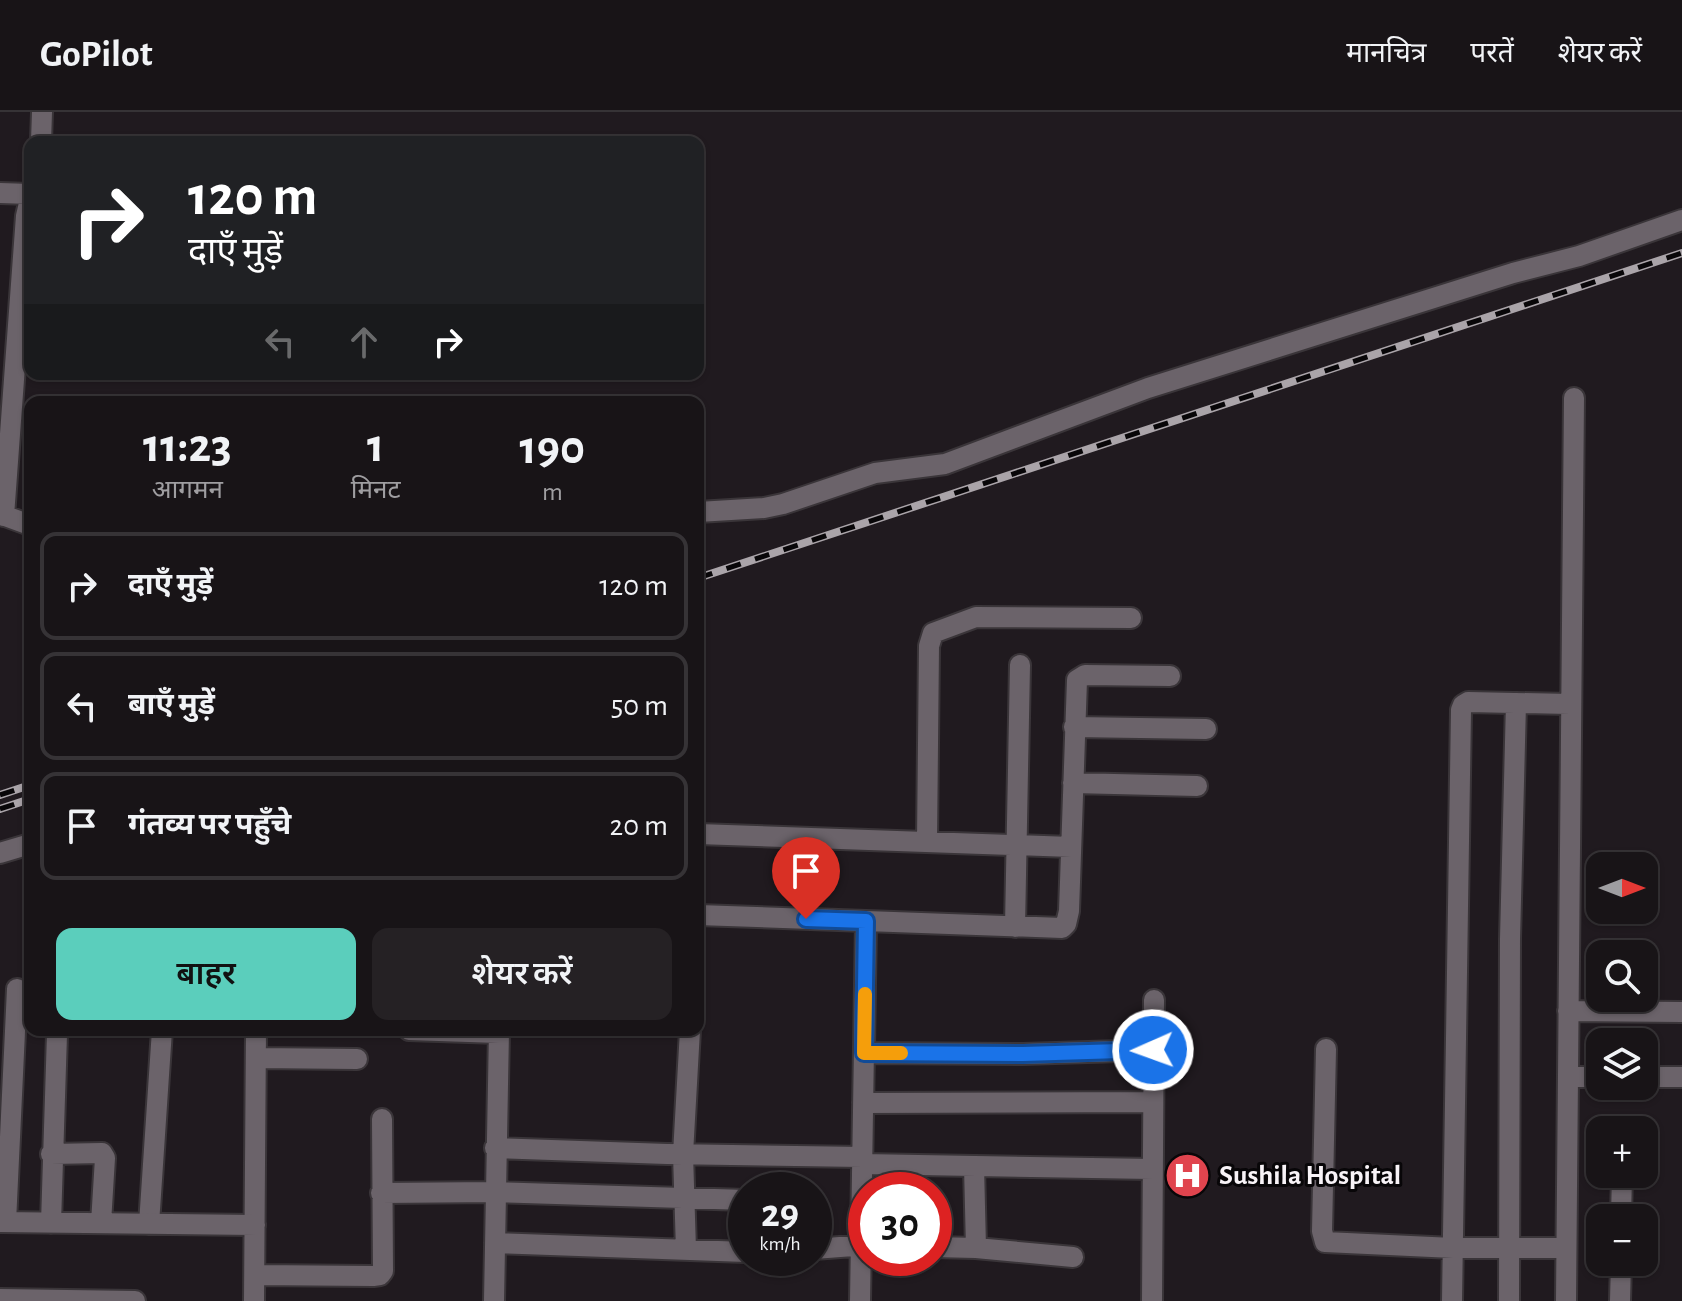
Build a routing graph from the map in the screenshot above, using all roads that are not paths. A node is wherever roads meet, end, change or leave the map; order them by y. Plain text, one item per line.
1 (42, 112) edge
2 (41, 136) edge
3 (0, 193) edge
4 (24, 195) edge
5 (1682, 220) edge
6 (24, 229) edge
7 (10, 318) edge
8 (1574, 398) dead end
9 (704, 512) edge
10 (2, 515) edge
11 (24, 523) edge
12 (1131, 618) dead end
13 (1020, 665) dead end
14 (1170, 676) dead end
15 (1516, 703) junction
16 (1570, 704) junction
17 (1074, 727) junction
18 (1206, 729) dead end
19 (1073, 783) junction
20 (1197, 786) dead end
21 (704, 834) edge
22 (927, 842) junction
23 (24, 846) edge
24 (1016, 846) junction
25 (1071, 847) junction
26 (0, 853) edge
27 (704, 915) edge
28 (866, 921) junction
29 (1015, 927) junction
30 (17, 989) dead end
31 (1154, 1000) dead end
32 (1568, 1011) junction
33 (1682, 1012) edge
34 (57, 1036) edge
35 (162, 1036) edge
36 (256, 1036) edge
37 (499, 1036) edge
38 (690, 1036) edge
39 (1326, 1049) dead end
40 (1153, 1050) junction
41 (864, 1053) junction
42 (256, 1058) junction
43 (357, 1059) dead end
44 (1568, 1077) junction
45 (1586, 1077) edge
46 (1658, 1077) edge
47 (1682, 1077) edge
48 (1153, 1102) junction
49 (863, 1103) junction
50 (382, 1119) dead end
51 (495, 1148) junction
52 (51, 1154) junction
53 (683, 1154) junction
54 (862, 1160) junction
55 (974, 1166) junction
56 (1152, 1169) junction
57 (862, 1172) edge
58 (495, 1192) junction
59 (381, 1193) junction
60 (685, 1200) junction
61 (728, 1200) edge
62 (3, 1222) edge
63 (51, 1223) junction
64 (101, 1223) junction
65 (149, 1224) junction
66 (255, 1225) junction
67 (495, 1243) junction
68 (952, 1247) edge
69 (976, 1248) junction
70 (1453, 1248) junction
71 (1509, 1248) junction
72 (1566, 1248) junction
73 (686, 1250) junction
74 (728, 1251) edge
75 (1073, 1257) dead end
76 (255, 1275) junction
77 (862, 1276) edge
78 (1621, 1276) edge
79 (0, 1299) edge
80 (135, 1301) edge
81 (254, 1301) edge
82 (494, 1301) edge
83 (860, 1301) edge
84 (1152, 1301) edge
85 (1452, 1301) edge
86 (1509, 1301) edge
87 (1566, 1301) edge
88 (1620, 1301) edge

1 - 2 street
3 - 4 street
5 - 9 street
6 - 7 street
7 - 10 street
8 - 16 street
10 - 11 street
12 - 22 street
13 - 24 street
14 - 17 street
15 - 16 street
15 - 70 street
15 - 71 street
16 - 32 street
17 - 18 street
17 - 19 street
19 - 20 street
19 - 25 street
21 - 22 street
22 - 24 street
23 - 26 street
24 - 25 street
24 - 29 street
25 - 29 street
27 - 28 street
28 - 29 street
28 - 41 street
30 - 62 street
31 - 40 street
32 - 33 street
32 - 44 street
34 - 52 street
35 - 65 street
36 - 42 street
37 - 51 street
38 - 53 street
39 - 70 street
40 - 41 street
40 - 48 street
41 - 49 street
42 - 43 street
42 - 66 street
44 - 45 street
44 - 72 street
46 - 47 street
48 - 49 street
48 - 56 street
49 - 54 street
50 - 59 street
51 - 53 street
51 - 58 street
52 - 63 street
52 - 64 street
53 - 54 street
53 - 60 street
54 - 55 street
54 - 57 street
55 - 56 street
55 - 69 street
56 - 84 street
58 - 59 street
58 - 60 street
58 - 67 street
59 - 76 street
60 - 61 street
60 - 73 street
62 - 63 street
63 - 64 street
64 - 65 street
65 - 66 street
66 - 76 street
67 - 73 street
67 - 82 street
68 - 69 street
69 - 75 street
70 - 71 street
70 - 85 street
71 - 72 street
71 - 86 street
72 - 87 street
73 - 74 street
76 - 81 street
77 - 83 street
78 - 88 street
79 - 80 street

